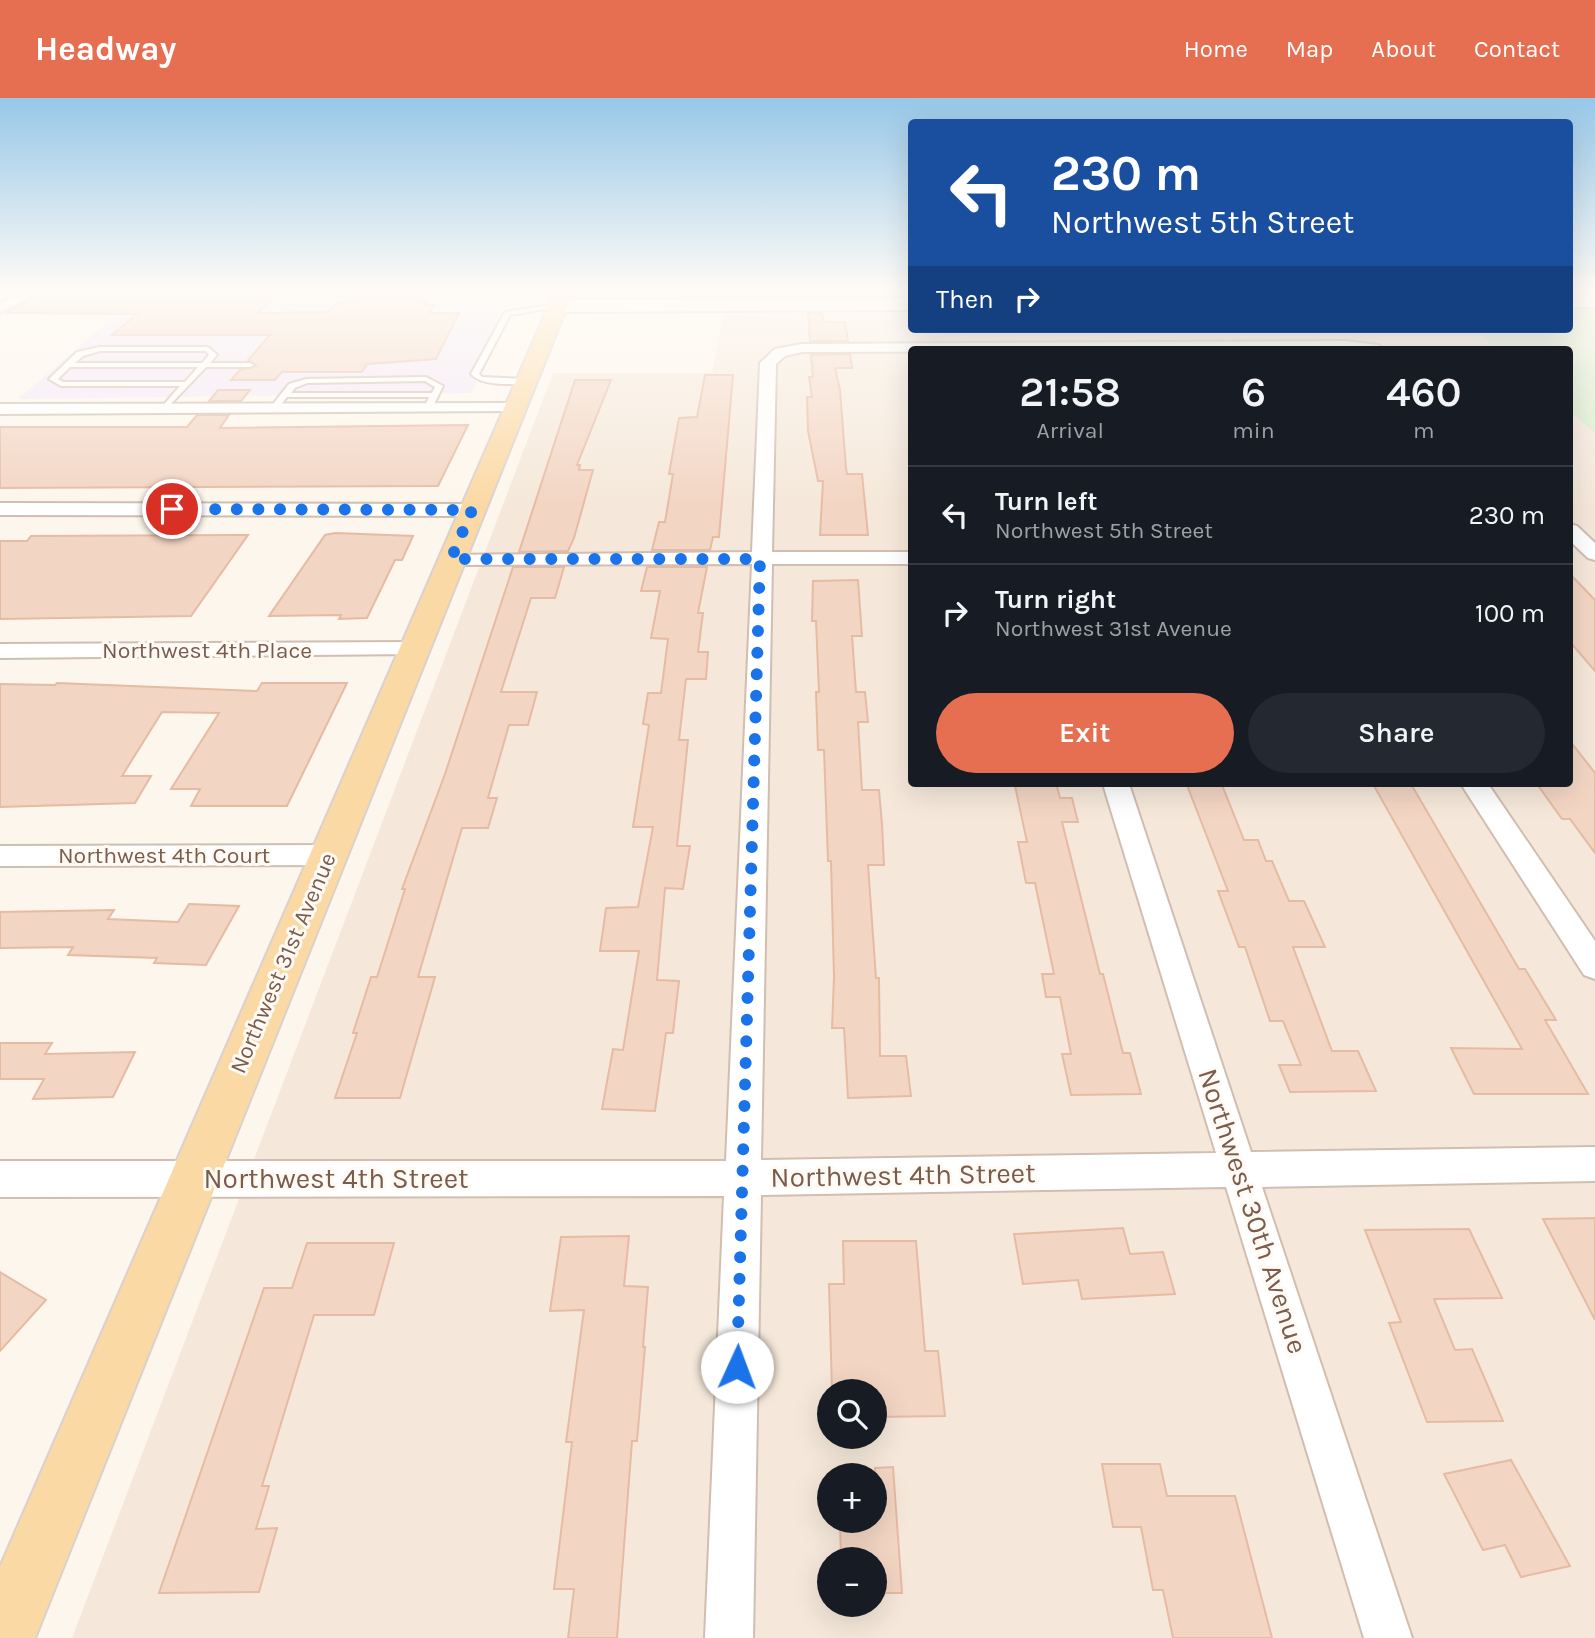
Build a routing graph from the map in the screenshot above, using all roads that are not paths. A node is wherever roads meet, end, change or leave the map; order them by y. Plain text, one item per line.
1 (73, 361) edge
2 (208, 361) edge
3 (482, 361) edge
4 (534, 361) edge
5 (770, 361) edge
6 (68, 365) junction
7 (204, 365) junction
8 (250, 365) dead end
9 (187, 384) junction
10 (520, 395) junction
11 (431, 401) junction
12 (279, 402) junction
13 (0, 409) edge
14 (164, 409) junction
15 (0, 509) edge
16 (472, 510) junction
17 (1573, 533) edge
18 (1573, 552) edge
19 (1594, 553) edge
20 (908, 558) edge
21 (451, 559) junction
22 (760, 559) junction
23 (414, 649) junction
24 (0, 651) edge
25 (1117, 787) edge
26 (1476, 787) edge
27 (328, 855) junction
28 (0, 856) edge
29 (1595, 966) edge
30 (1595, 1164) edge
31 (1240, 1170) junction
32 (193, 1178) junction
33 (743, 1178) junction
34 (0, 1180) edge
35 (2, 1638) edge
36 (729, 1638) edge
37 (1388, 1638) edge

1 - 6 lane
2 - 7 lane
3 - 10 lane
4 - 10 main road, Northwest 31st Avenue
5 - 22 street
6 - 7 lane
6 - 9 lane
7 - 8 lane
7 - 9 lane
9 - 14 lane
10 - 11 street
10 - 16 main road, Northwest 31st Avenue
11 - 12 street
11 - 12 lane
12 - 14 street
13 - 14 street
15 - 16 street
16 - 21 main road, Northwest 31st Avenue
17 - 19 street
18 - 19 street
20 - 22 street
21 - 22 street
21 - 23 main road, Northwest 31st Avenue
22 - 33 street
23 - 24 street, Northwest 4th Place
23 - 27 main road, Northwest 31st Avenue
25 - 31 street, Northwest 30th Avenue
26 - 29 street
27 - 28 street, Northwest 4th Court
27 - 32 main road, Northwest 31st Avenue
30 - 31 street, Northwest 4th Street
31 - 33 street, Northwest 4th Street
31 - 37 street, Northwest 30th Avenue
32 - 33 street, Northwest 4th Street
32 - 34 street, Northwest 4th Street
32 - 35 main road, Northwest 31st Avenue
33 - 36 street

